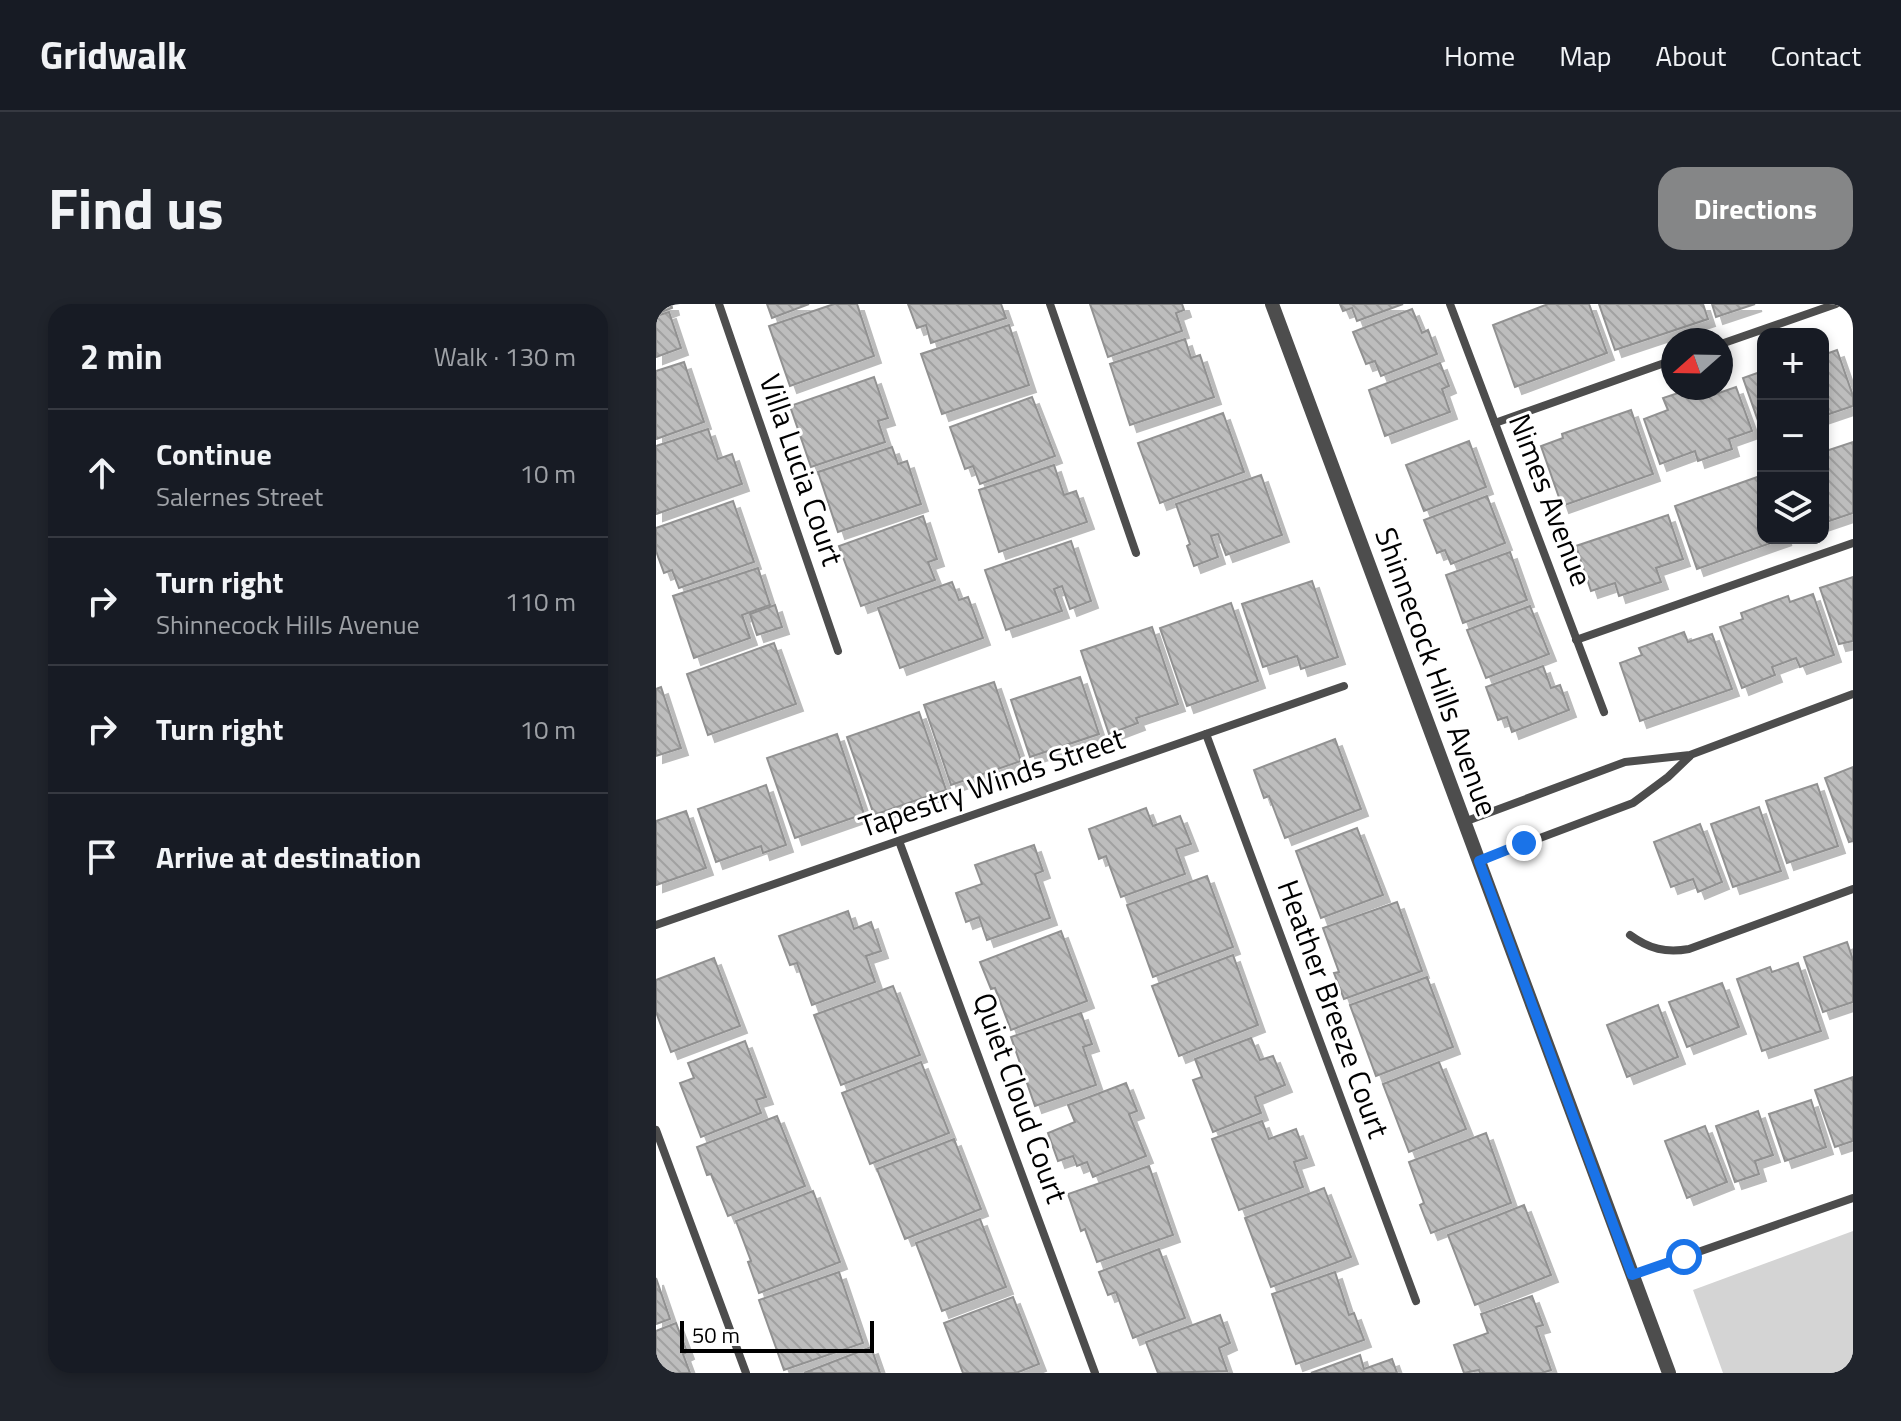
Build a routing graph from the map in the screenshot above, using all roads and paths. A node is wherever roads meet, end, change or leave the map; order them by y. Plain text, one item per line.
1 (719, 304) edge
2 (1050, 304) edge
3 (1272, 304) edge
4 (1450, 304) edge
5 (1836, 304) edge
6 (1733, 340) edge
7 (1661, 364) edge
8 (1495, 423) junction
9 (1853, 543) edge
10 (1136, 553) dead end
11 (1576, 640) junction
12 (838, 651) dead end
13 (1344, 686) dead end
14 (1853, 694) edge
15 (1604, 712) dead end
16 (1206, 734) junction
17 (1690, 755) junction
18 (1464, 822) junction
19 (899, 841) junction
20 (1479, 861) junction
21 (1853, 889) edge
22 (656, 925) edge
23 (1630, 935) dead end
24 (656, 1130) edge
25 (1853, 1198) edge
26 (1632, 1275) junction
27 (1416, 1301) dead end
28 (746, 1373) edge
29 (1095, 1373) edge
30 (1669, 1373) edge

1 - 12 street, Villa Lucia Court
2 - 10 street
3 - 18 street, Shinnecock Hills Avenue
4 - 8 street, Nimes Avenue
5 - 6 street
7 - 8 street
8 - 11 street, Nimes Avenue
9 - 11 street
11 - 15 street, Nimes Avenue
13 - 16 street, Tapestry Winds Street
14 - 17 street
16 - 19 street, Tapestry Winds Street
16 - 27 street, Heather Breeze Court
17 - 18 street
17 - 20 street
18 - 20 street, Shinnecock Hills Avenue
19 - 22 street, Tapestry Winds Street
19 - 29 street, Quiet Cloud Court
20 - 26 street, Shinnecock Hills Avenue
21 - 23 street
24 - 28 street
25 - 26 street
26 - 30 street, Shinnecock Hills Avenue

